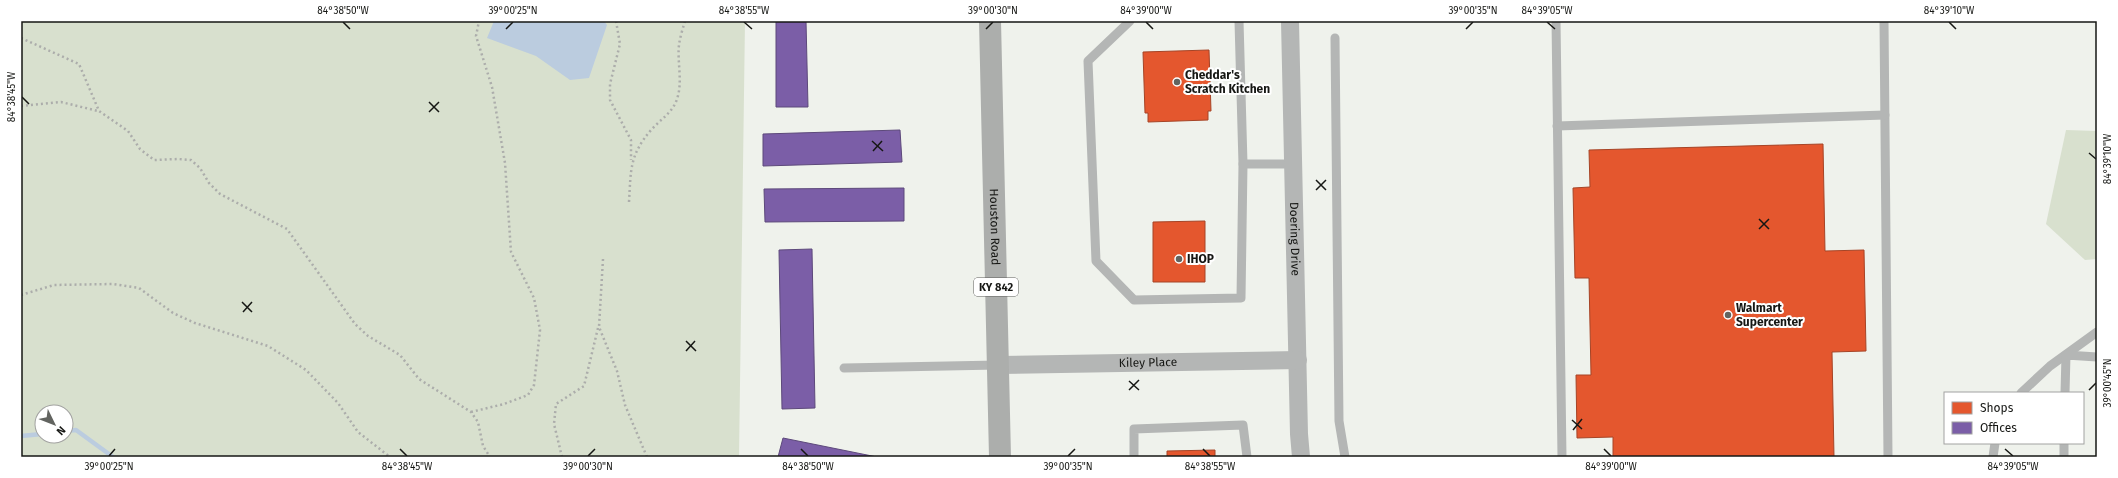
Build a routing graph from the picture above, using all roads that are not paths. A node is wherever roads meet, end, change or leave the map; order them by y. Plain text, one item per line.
1 (990, 21) edge
2 (1130, 21) edge
3 (1239, 21) edge
4 (1290, 21) edge
5 (1556, 21) edge
6 (1884, 21) edge
7 (1335, 38) dead end
8 (1885, 114) junction
9 (1557, 126) junction
10 (1243, 164) junction
11 (1293, 164) junction
12 (2097, 332) edge
13 (2066, 355) junction
14 (2097, 357) edge
15 (1298, 360) junction
16 (998, 365) junction
17 (844, 368) dead end
18 (2022, 392) edge
19 (2065, 392) edge
20 (1996, 444) edge
21 (2064, 444) edge
22 (1000, 457) edge
23 (1134, 457) edge
24 (1247, 457) edge
25 (1301, 457) edge
26 (1345, 457) edge
27 (1562, 457) edge
28 (1888, 457) edge
29 (1993, 457) edge
30 (2064, 457) edge

1 - 16 main road, Houston Road / KY 842
2 - 10 lane
3 - 10 lane
4 - 11 street, Doering Drive
5 - 9 lane
6 - 8 lane
7 - 26 lane
8 - 9 lane
8 - 28 lane
9 - 27 lane
10 - 11 lane
11 - 15 street, Doering Drive
12 - 13 lane
13 - 14 lane
13 - 18 lane
13 - 19 lane
15 - 16 street, Kiley Place
15 - 25 street, Doering Drive
16 - 17 lane
16 - 22 main road, Houston Road / KY 842
20 - 29 lane
21 - 30 lane
23 - 24 lane

